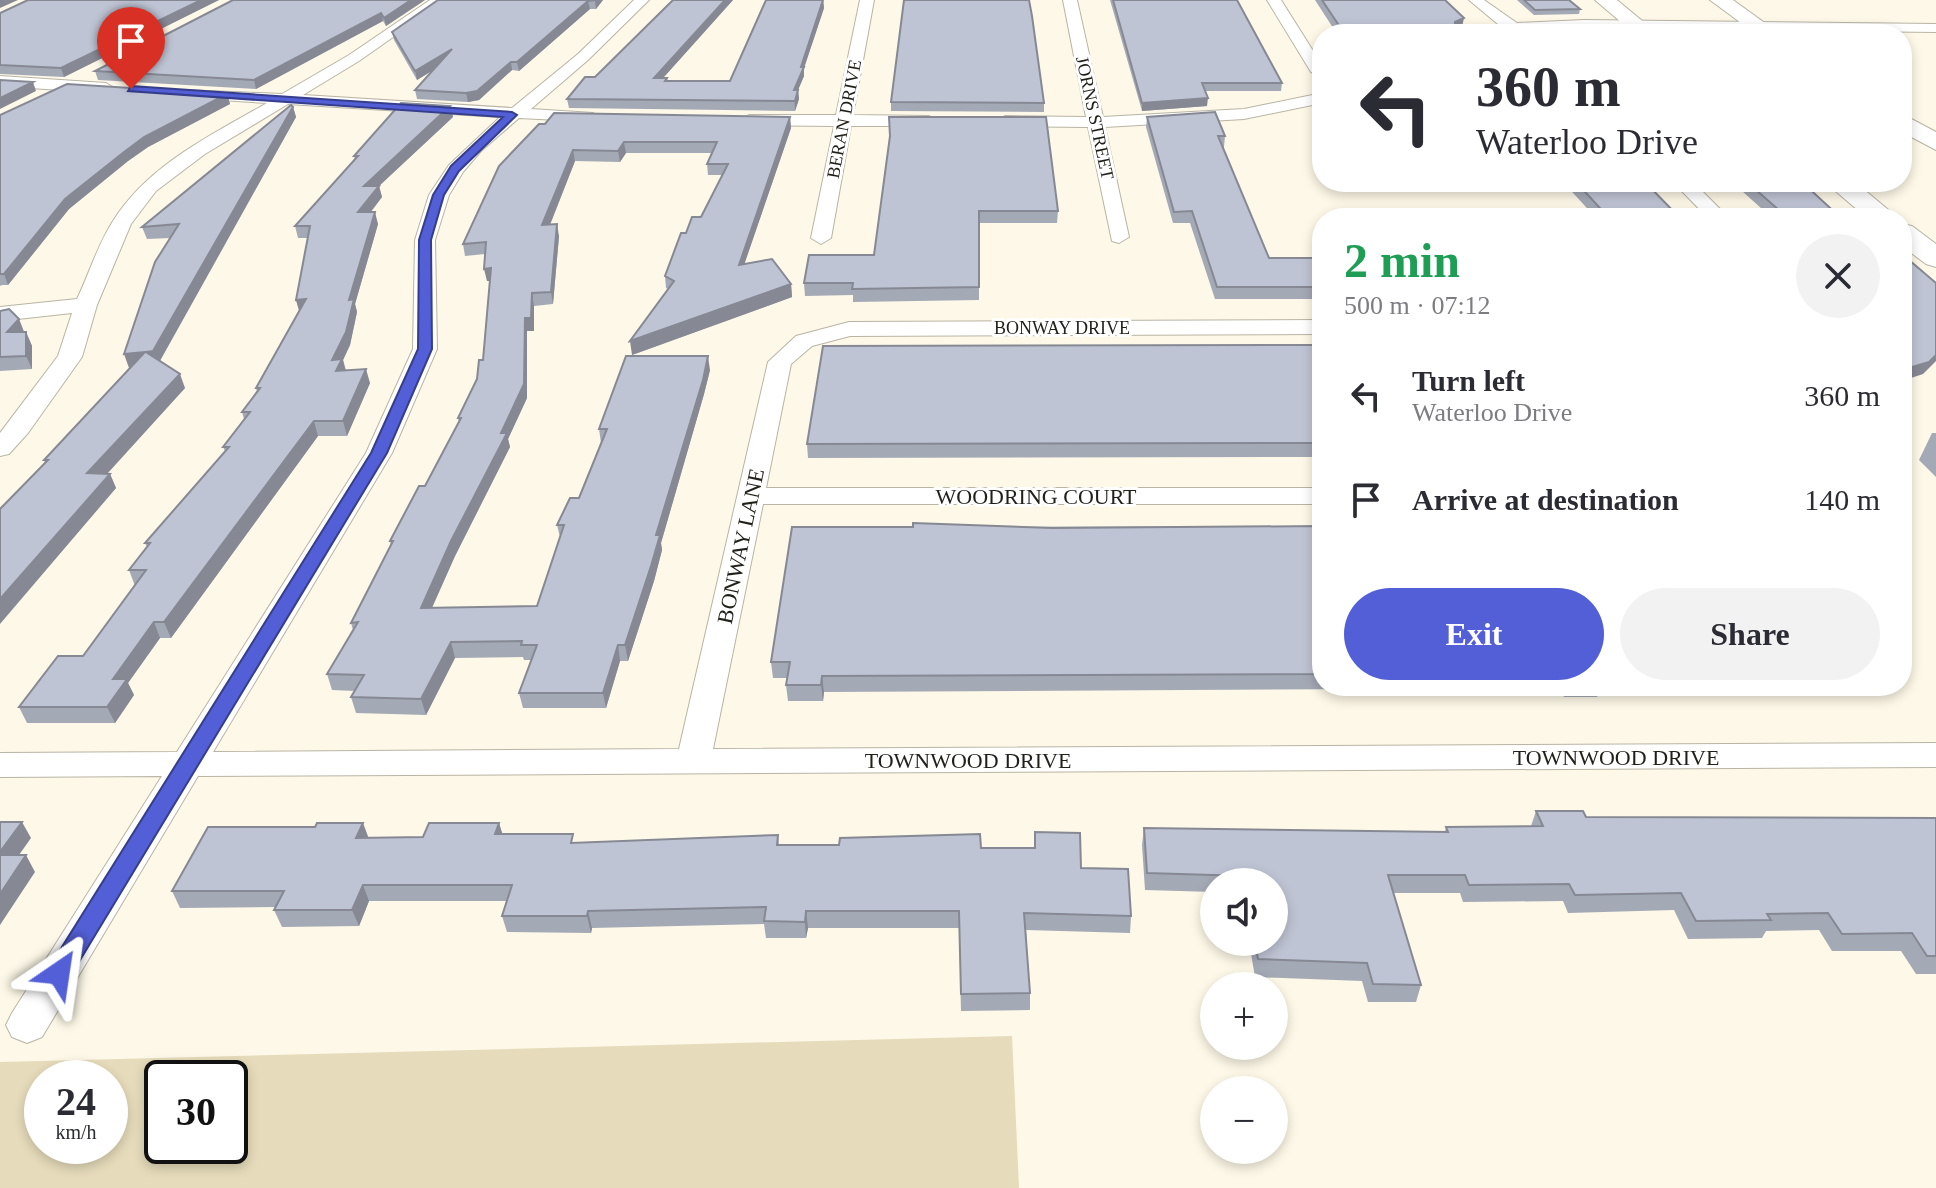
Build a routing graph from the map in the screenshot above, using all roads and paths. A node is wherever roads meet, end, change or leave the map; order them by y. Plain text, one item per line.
1 (439, 0) edge
2 (642, 0) edge
3 (867, 0) edge
4 (1070, 0) edge
5 (1274, 0) edge
6 (1476, 0) edge
7 (1605, 0) edge
8 (1720, 0) edge
9 (1510, 24) edge
10 (1636, 24) edge
11 (1754, 24) edge
12 (1912, 28) edge
13 (1936, 28) edge
14 (1312, 61) edge
15 (96, 73) edge
16 (0, 81) edge
17 (71, 86) junction
18 (131, 89) edge
19 (176, 92) edge
20 (42, 99) edge
21 (282, 99) junction
22 (1312, 100) edge
23 (512, 115) junction
24 (607, 119) edge
25 (737, 120) edge
26 (844, 121) junction
27 (954, 121) edge
28 (986, 121) edge
29 (1097, 122) junction
30 (1912, 127) edge
31 (1936, 143) edge
32 (1692, 192) edge
33 (1851, 192) edge
34 (1709, 208) edge
35 (1871, 208) edge
36 (1119, 237) dead end
37 (821, 238) dead end
38 (1912, 240) edge
39 (1936, 258) edge
40 (86, 305) junction
41 (0, 314) edge
42 (1312, 327) edge
43 (804, 341) joint
44 (0, 448) edge
45 (751, 496) junction
46 (1312, 496) edge
47 (1936, 755) edge
48 (693, 762) junction
49 (0, 765) edge
50 (188, 766) junction
51 (27, 1025) dead end

1 - 21 street
2 - 23 street
3 - 26 street, BERAN DRIVE
4 - 29 street, JORNS STREET
5 - 14 street
6 - 9 street
7 - 10 main road
8 - 11 main road
12 - 13 street
15 - 17 street
16 - 17 street
17 - 18 street
17 - 20 street
19 - 21 street
21 - 23 street
21 - 40 street
22 - 29 street
23 - 24 street
23 - 50 street
25 - 26 street
26 - 27 street
26 - 37 street, BERAN DRIVE
28 - 29 street
29 - 36 street, JORNS STREET
30 - 31 main road
32 - 34 street
33 - 35 main road
38 - 39 main road
40 - 41 street
40 - 44 street
42 - 43 street, BONWAY DRIVE
43 - 45 street, BONWAY LANE
45 - 46 street, WOODRING COURT
45 - 48 street, BONWAY LANE
47 - 48 street, TOWNWOOD DRIVE
48 - 50 street, TOWNWOOD DRIVE
49 - 50 street, TOWNWOOD DRIVE
50 - 51 street

